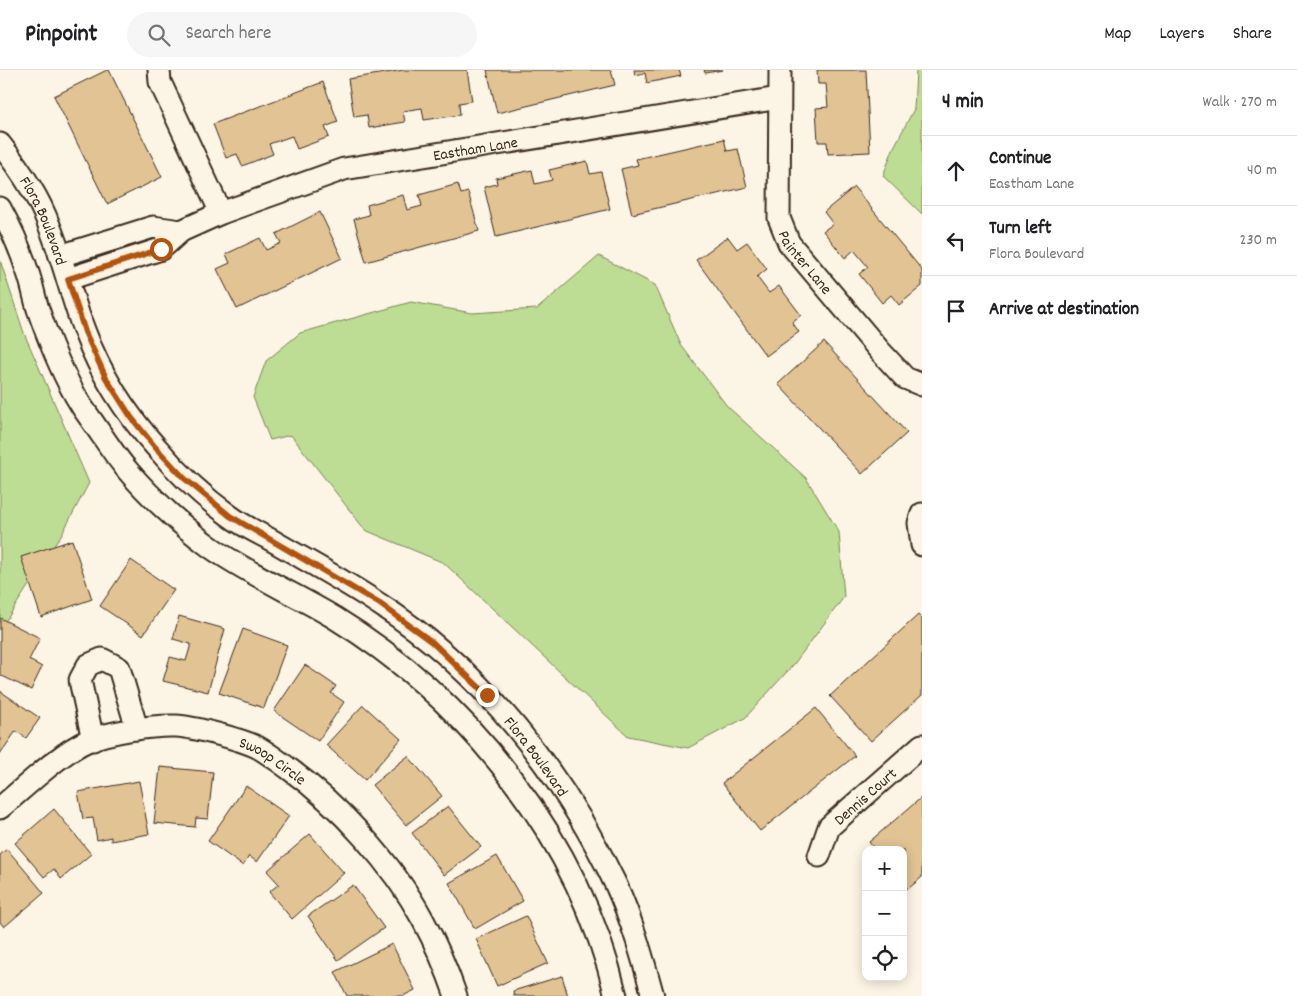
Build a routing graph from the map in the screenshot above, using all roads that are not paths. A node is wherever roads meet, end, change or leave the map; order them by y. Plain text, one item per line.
1 (159, 70) edge
2 (780, 70) edge
3 (779, 98) junction
4 (0, 144) edge
5 (0, 208) edge
6 (220, 212) junction
7 (181, 230) junction
8 (60, 256) junction
9 (68, 279) junction
10 (922, 385) edge
11 (922, 514) edge
12 (922, 545) edge
13 (137, 729) junction
14 (93, 740) junction
15 (922, 746) edge
16 (0, 808) edge
17 (819, 856) dead end
18 (456, 996) edge
19 (616, 996) edge
20 (653, 996) edge

1 - 6 street
2 - 3 street, Painter Lane
3 - 6 street, Eastham Lane
3 - 10 street, Painter Lane
4 - 8 street, Flora Boulevard
5 - 19 street, Flora Boulevard
6 - 7 street, Eastham Lane
7 - 8 street
7 - 9 street, Eastham Lane
8 - 9 street, Flora Boulevard
9 - 20 street, Flora Boulevard
11 - 12 street
13 - 14 street, Swoop Circle
13 - 14 street
13 - 18 street, Swoop Circle
14 - 16 street, Swoop Circle
15 - 17 street, Dennis Court

